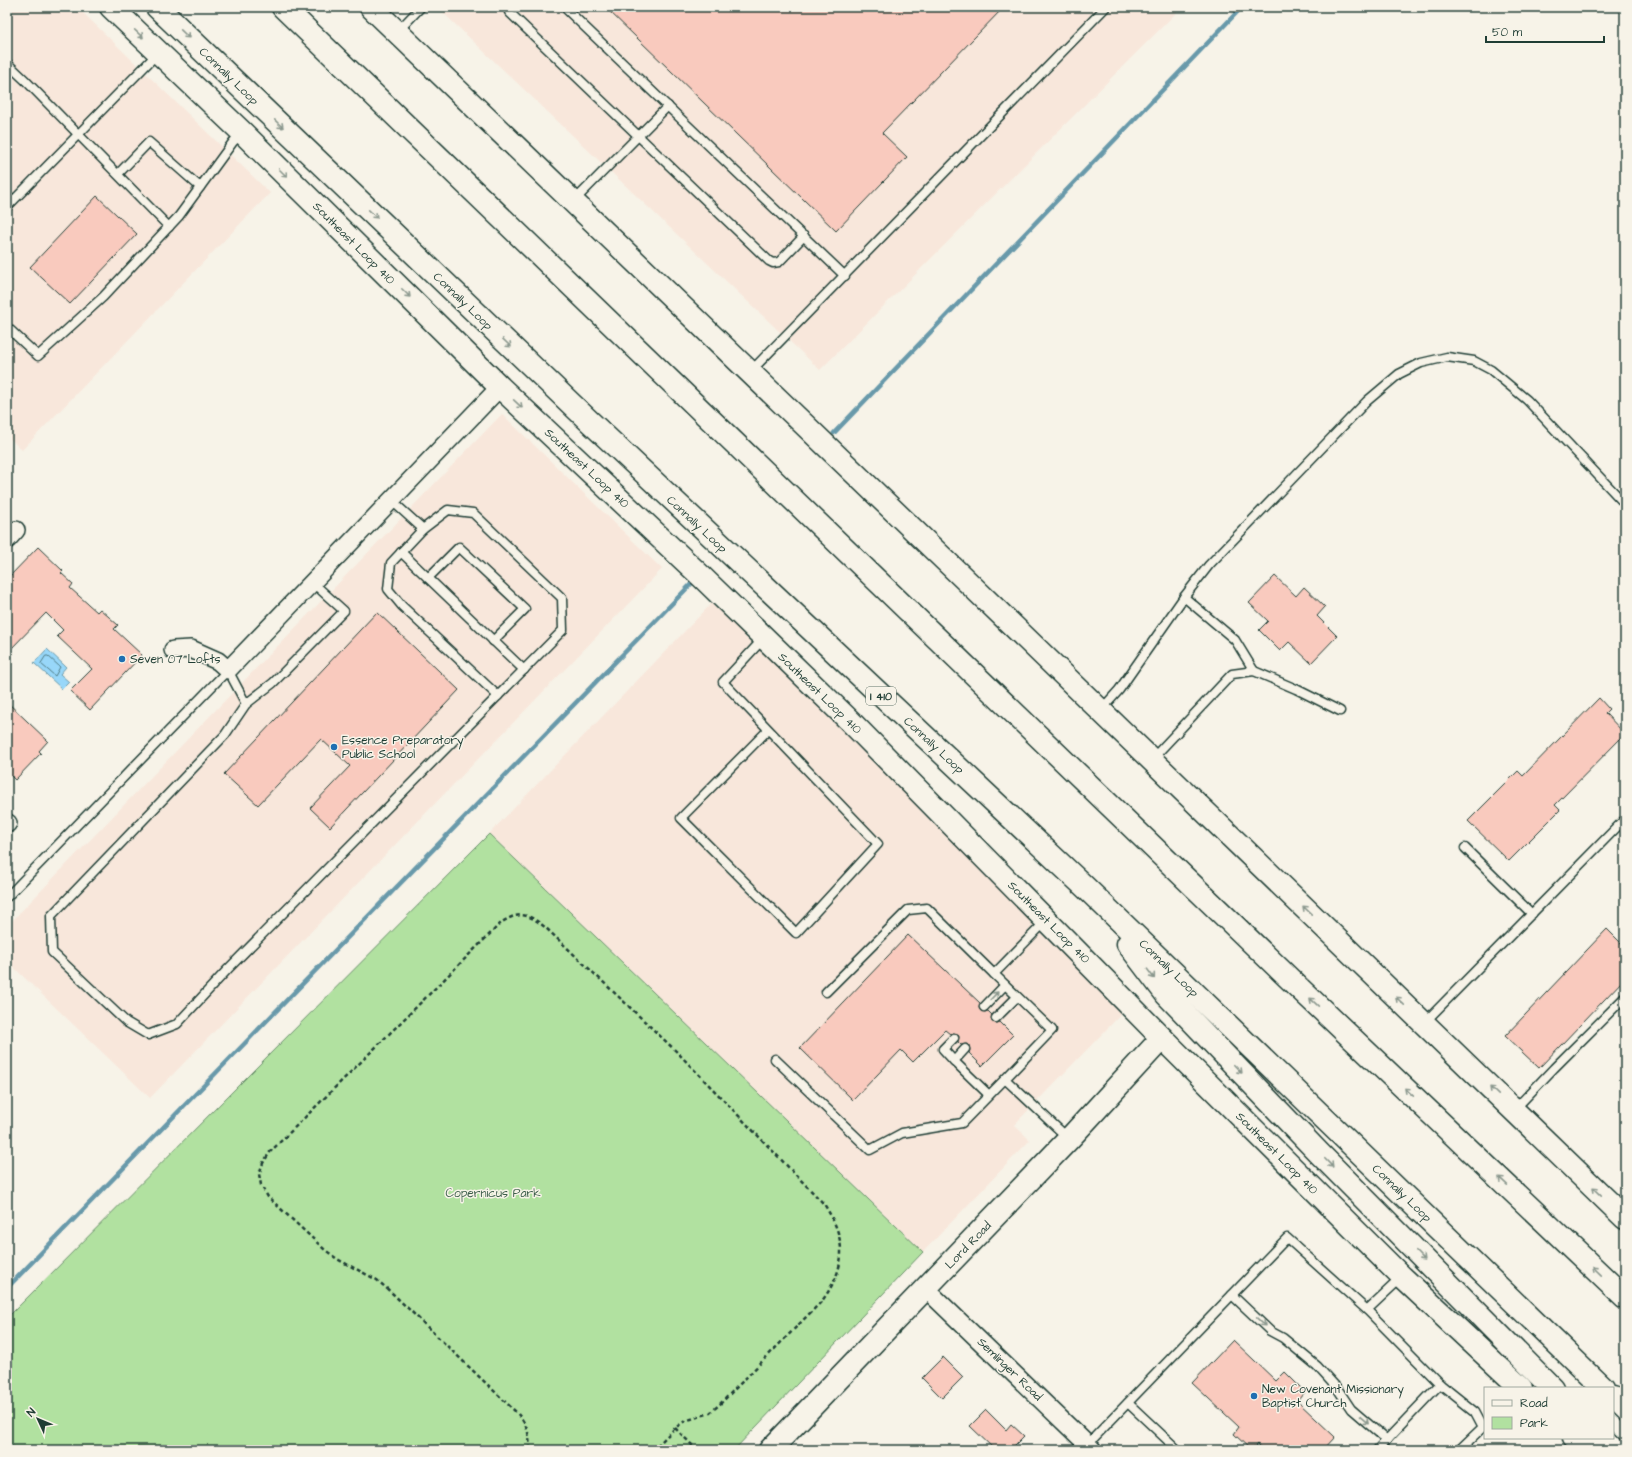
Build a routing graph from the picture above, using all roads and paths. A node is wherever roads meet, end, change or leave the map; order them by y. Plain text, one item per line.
1 (111, 7) edge
2 (157, 7) edge
3 (282, 7) edge
4 (372, 7) edge
5 (421, 7) edge
6 (509, 7) edge
7 (564, 7) edge
8 (1106, 7) edge
9 (397, 32) junction
10 (159, 53) junction
11 (7, 63) edge
12 (668, 106) junction
13 (243, 133) junction
14 (79, 134) junction
15 (638, 136) junction
16 (118, 174) junction
17 (200, 187) junction
18 (573, 201) junction
19 (7, 207) edge
20 (169, 227) junction
21 (804, 236) junction
22 (844, 276) junction
23 (7, 326) edge
24 (750, 372) junction
25 (500, 387) junction
26 (391, 500) junction
27 (1625, 504) edge
28 (423, 529) junction
29 (401, 552) junction
30 (428, 578) junction
31 (312, 582) junction
32 (1184, 597) junction
33 (764, 638) junction
34 (493, 641) junction
35 (173, 650) dead end
36 (228, 670) junction
37 (524, 670) junction
38 (1254, 671) junction
39 (498, 696) junction
40 (246, 704) junction
41 (1101, 710) junction
42 (1340, 711) dead end
43 (768, 730) junction
44 (1152, 760) junction
45 (1625, 819) edge
46 (1465, 848) dead end
47 (1085, 887) junction
48 (7, 896) edge
49 (1532, 914) junction
50 (1047, 920) junction
51 (994, 974) junction
52 (1005, 985) junction
53 (826, 992) dead end
54 (1017, 997) junction
55 (1625, 997) edge
56 (984, 1007) dead end
57 (996, 1018) dead end
58 (1424, 1023) junction
59 (954, 1038) dead end
60 (1162, 1038) junction
61 (965, 1049) dead end
62 (775, 1059) dead end
63 (954, 1061) junction
64 (1005, 1079) junction
65 (989, 1095) junction
66 (1514, 1111) junction
67 (1069, 1139) junction
68 (1623, 1213) edge
69 (1402, 1277) junction
70 (926, 1288) junction
71 (1232, 1295) junction
72 (1625, 1298) edge
73 (1367, 1310) junction
74 (1440, 1384) junction
75 (1519, 1387) edge
76 (1551, 1387) edge
77 (1602, 1387) edge
78 (1614, 1399) edge
79 (1128, 1403) junction
80 (1625, 1409) edge
81 (675, 1428) junction
82 (1575, 1439) edge
83 (1603, 1439) edge
84 (1387, 1440) junction
85 (1090, 1447) edge
86 (530, 1450) edge
87 (653, 1450) edge
88 (697, 1450) edge
89 (770, 1450) edge
90 (1178, 1450) edge
91 (1377, 1450) edge
92 (1459, 1450) edge
93 (1587, 1450) edge
94 (1614, 1450) edge

1 -> 10 main road, Southeast Loop 410
2 -> 47 main road, Connally Loop / I 410
72 -> 3 main road
4 - 9 main road
5 - 9 lane
6 - 15 lane
7 - 12 lane
8 - 22 lane
9 - 18 main road
10 - 13 main road, Southeast Loop 410
10 - 14 lane
11 - 14 lane
12 - 15 lane
12 - 21 lane
13 - 17 lane
13 -> 25 main road, Southeast Loop 410
14 - 16 lane
14 - 19 lane
15 - 18 lane
15 - 21 lane
16 - 17 lane
16 - 20 lane
17 - 20 lane
18 - 24 main road
20 - 23 lane
21 - 22 lane
22 - 24 lane
24 - 41 main road
25 - 26 street
25 -> 33 main road, Southeast Loop 410
26 - 28 lane
26 - 31 street
27 - 32 lane
28 - 29 lane
28 - 37 lane
29 - 30 lane
29 - 39 lane
30 - 34 lane
30 - 34 lane
31 - 36 street
31 - 40 lane
32 - 38 lane
32 - 41 lane
33 - 43 lane
33 - 50 main road, Southeast Loop 410
34 - 37 lane
35 - 36 street
36 - 40 lane
36 - 48 lane
37 - 39 lane
38 - 42 lane
38 - 44 lane
39 - 40 lane
41 - 44 main road
43 - 43 lane
58 -> 44 main road
45 - 49 lane
46 - 49 lane
47 -> 76 main road
47 - 77 main road, Connally Loop / I 410
49 - 58 lane
50 - 51 lane
50 - 60 main road, Southeast Loop 410
51 - 52 lane
51 - 53 lane
52 - 54 lane
56 -> 52 lane
54 - 57 lane
54 - 64 lane
55 - 66 lane
66 -> 58 main road
59 - 63 lane
60 - 67 main road, Lord Road
60 - 69 main road, Southeast Loop 410
61 - 63 lane
62 - 65 lane
63 - 65 lane
64 - 65 lane
64 - 67 lane
68 -> 66 main road
67 - 70 main road, Lord Road
69 - 73 lane
69 - 75 main road, Southeast Loop 410
70 - 85 street, Semlinger Road
70 - 89 main road, Lord Road
71 - 73 lane
71 - 79 lane
71 -> 84 lane
73 - 74 lane
74 - 84 lane
74 - 92 lane
78 - 80 main road
79 - 85 lane
79 - 90 lane
81 - 86 path
81 - 87 path
81 - 88 path
82 - 93 main road
83 - 94 main road
84 - 91 lane

